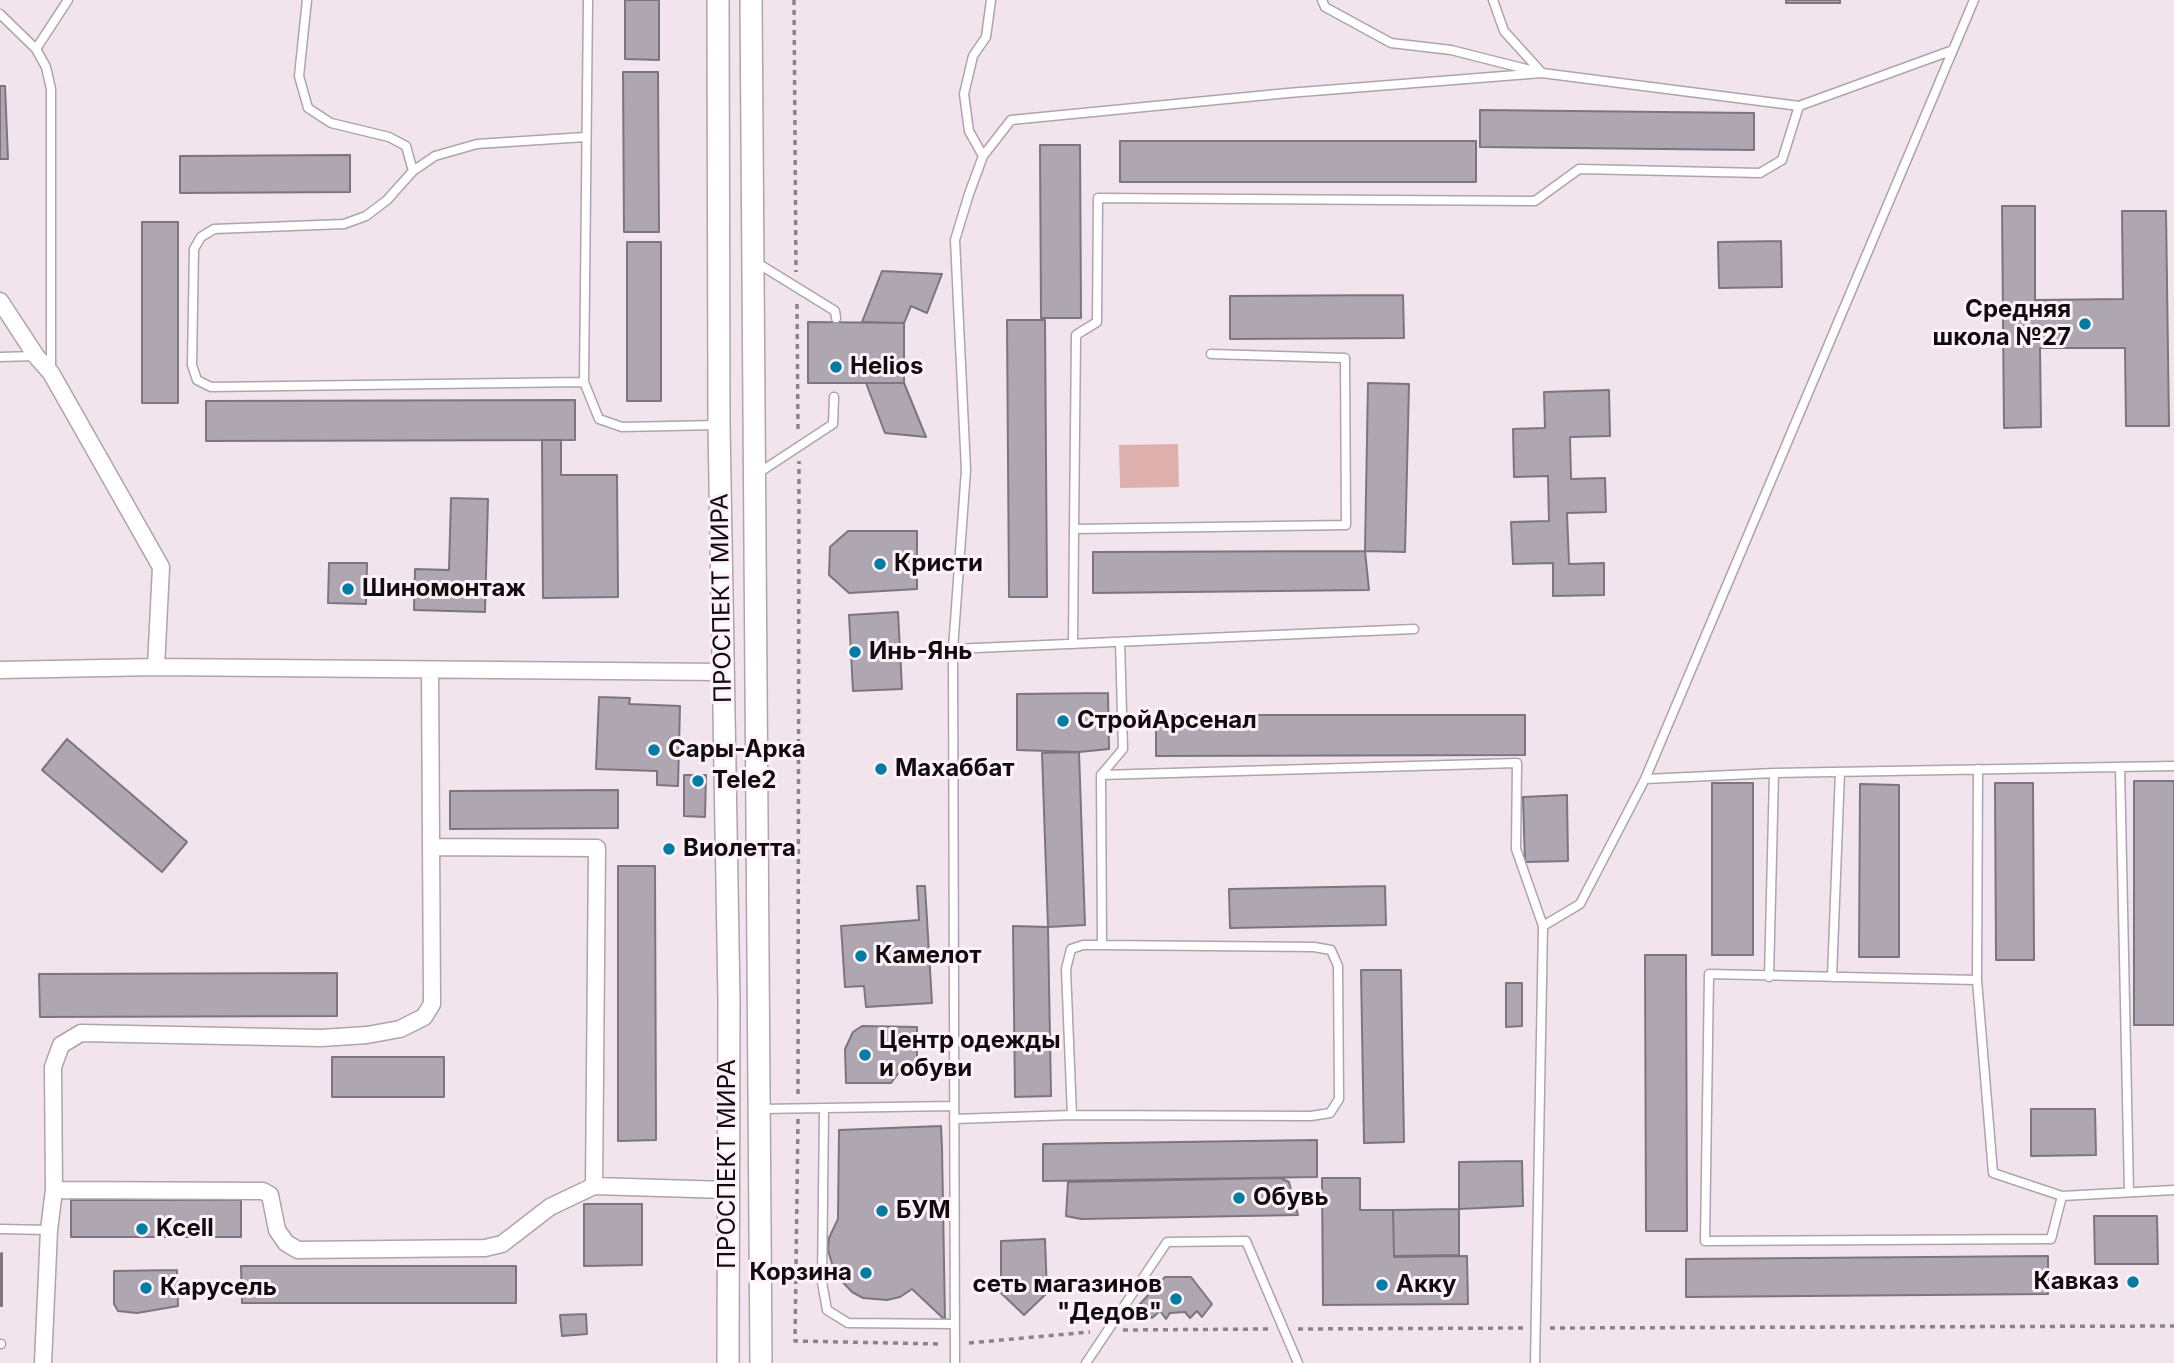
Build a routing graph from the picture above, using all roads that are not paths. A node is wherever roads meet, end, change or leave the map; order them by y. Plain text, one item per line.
1 (68, 0) edge
2 (307, 0) edge
3 (588, 0) edge
4 (718, 0) edge
5 (751, 0) edge
6 (991, 0) edge
7 (1322, 0) edge
8 (1493, 0) edge
9 (1974, 0) edge
10 (0, 14) edge
11 (36, 50) junction
12 (1953, 50) junction
13 (1542, 74) junction
14 (1799, 106) junction
15 (585, 137) junction
16 (984, 156) junction
17 (413, 171) junction
18 (753, 260) junction
19 (0, 301) edge
20 (836, 318) dead end
21 (1211, 355) dead end
22 (36, 356) junction
23 (0, 357) edge
24 (51, 373) junction
25 (584, 382) junction
26 (834, 397) dead end
27 (719, 425) junction
28 (755, 475) junction
29 (1074, 529) junction
30 (1413, 629) dead end
31 (1120, 642) junction
32 (1073, 644) junction
33 (953, 649) junction
34 (156, 667) junction
35 (0, 670) edge
36 (430, 671) junction
37 (723, 672) junction
38 (2120, 766) junction
39 (2174, 766) edge
40 (1978, 769) junction
41 (1840, 772) junction
42 (1774, 773) junction
43 (1101, 775) junction
44 (1645, 779) junction
45 (431, 847) junction
46 (1543, 926) junction
47 (1102, 945) junction
48 (1769, 977) junction
49 (1832, 977) junction
50 (1977, 980) junction
51 (729, 999) junction
52 (954, 1106) junction
53 (761, 1109) junction
54 (824, 1109) junction
55 (1072, 1115) junction
56 (954, 1119) junction
57 (594, 1186) junction
58 (727, 1190) junction
59 (2174, 1190) edge
60 (54, 1191) junction
61 (2129, 1192) junction
62 (2062, 1196) junction
63 (0, 1228) edge
64 (48, 1230) junction
65 (955, 1324) junction
66 (43, 1363) edge
67 (728, 1363) edge
68 (761, 1363) edge
69 (955, 1363) edge
70 (1086, 1363) edge
71 (1298, 1363) edge
72 (1535, 1363) edge

1 - 11 lane
2 - 17 lane
3 - 15 lane
4 - 27 main road, ПРОСПЕКТ МИРА
5 - 18 main road, ПРОСПЕКТ МИРА
6 - 16 lane
7 - 13 lane
8 - 13 lane
9 - 12 lane
10 - 11 lane
11 - 24 lane
12 - 14 lane
12 - 44 lane
13 - 14 lane
13 - 16 lane
14 - 29 lane
15 - 17 lane
15 - 25 lane
16 - 33 lane
17 - 25 lane
18 - 20 lane
18 - 28 main road, ПРОСПЕКТ МИРА
19 - 22 street
21 - 29 lane
22 - 23 lane
22 - 24 street
24 - 34 street
25 - 27 lane
26 - 28 lane
27 - 37 main road, ПРОСПЕКТ МИРА
28 - 53 main road, ПРОСПЕКТ МИРА
29 - 32 lane
30 - 31 lane
31 - 32 lane
31 - 43 lane
32 - 33 lane
33 - 52 lane
34 - 35 street
34 - 36 street
36 - 37 street
36 - 45 street
37 - 51 main road, ПРОСПЕКТ МИРА
38 - 39 lane
38 - 40 lane
38 - 61 lane
40 - 41 lane
40 - 50 lane
41 - 42 lane
41 - 49 lane
42 - 44 lane
42 - 48 lane
43 - 46 lane
43 - 47 lane
44 - 46 lane
45 - 57 street
45 - 60 street
46 - 72 lane
47 - 55 lane
47 - 55 lane
48 - 49 lane
48 - 62 lane
49 - 50 lane
50 - 62 lane
51 - 53 main road
51 - 58 main road, ПРОСПЕКТ МИРА
52 - 54 lane
52 - 56 lane
53 - 54 lane
53 - 68 main road, ПРОСПЕКТ МИРА
54 - 65 lane
55 - 56 lane
56 - 65 lane
57 - 58 street
57 - 60 street
58 - 67 main road, ПРОСПЕКТ МИРА
59 - 61 lane
60 - 64 street
61 - 62 lane
63 - 64 lane
64 - 66 street
65 - 69 lane
70 - 71 lane

